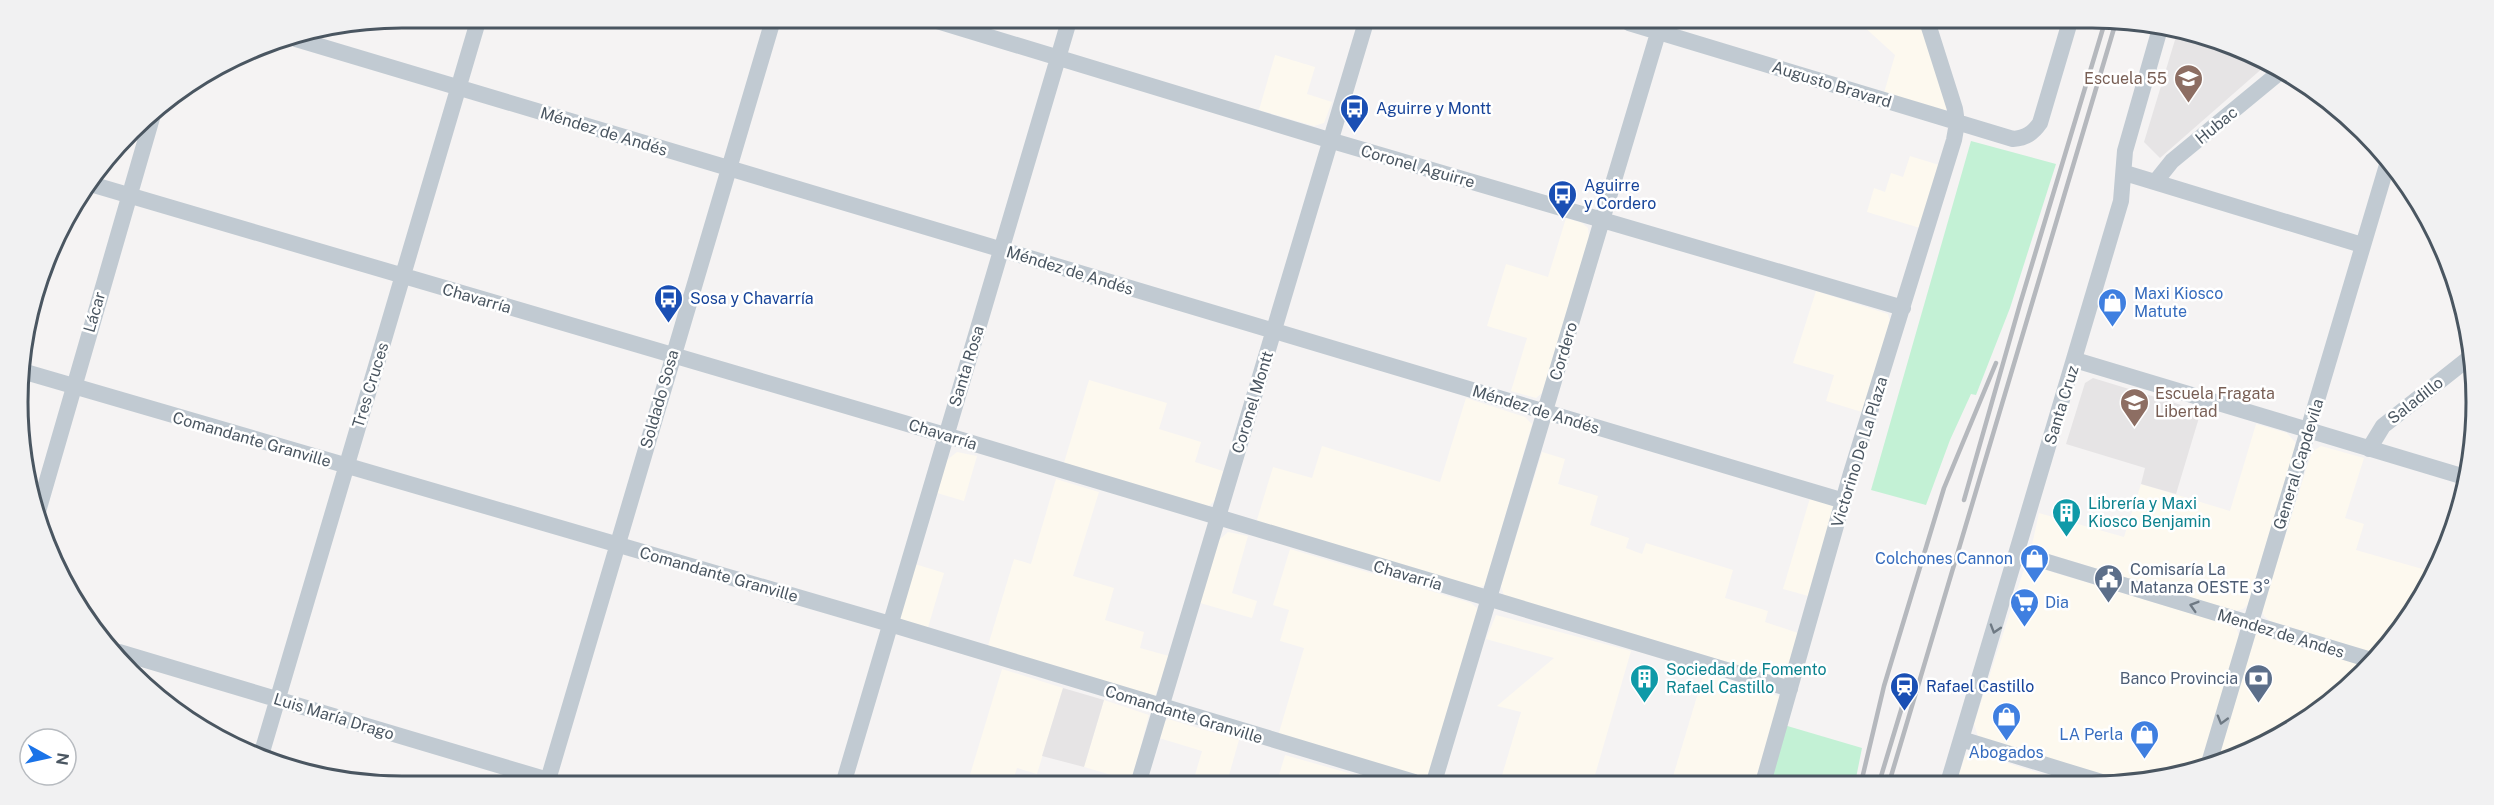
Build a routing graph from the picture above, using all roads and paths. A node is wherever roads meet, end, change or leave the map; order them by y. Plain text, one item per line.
1 (475, 28) edge
2 (770, 28) edge
3 (961, 28) edge
4 (1067, 28) edge
5 (1364, 28) edge
6 (1659, 28) edge
7 (1930, 28) edge
8 (2068, 28) edge
9 (2159, 35) edge
10 (304, 42) edge
11 (1058, 57) junction
12 (2274, 77) edge
13 (458, 88) junction
14 (1958, 123) junction
15 (149, 128) edge
16 (1329, 140) junction
17 (728, 168) junction
18 (2385, 171) edge
19 (2125, 173) junction
20 (2156, 181) junction
21 (98, 186) edge
22 (128, 196) junction
23 (1602, 220) junction
24 (2362, 245) junction
25 (1001, 249) junction
26 (403, 276) junction
27 (1903, 308) junction
28 (1274, 331) junction
29 (672, 356) junction
30 (2075, 360) junction
31 (2463, 363) edge
32 (30, 373) edge
33 (73, 387) junction
34 (1545, 411) junction
35 (2308, 432) junction
36 (945, 435) junction
37 (2369, 449) junction
38 (346, 466) junction
39 (2458, 475) edge
40 (41, 500) edge
41 (1844, 501) junction
42 (1216, 518) junction
43 (616, 545) junction
44 (2018, 554) junction
45 (1489, 598) junction
46 (2250, 623) junction
47 (890, 624) junction
48 (126, 654) edge
49 (2364, 658) edge
50 (1790, 689) junction
51 (277, 699) junction
52 (1161, 707) junction
53 (1961, 739) junction
54 (262, 749) edge
55 (2211, 757) edge
56 (535, 776) edge
57 (549, 776) edge
58 (845, 776) edge
59 (1140, 776) edge
60 (1394, 776) edge
61 (1436, 776) edge
62 (1765, 776) edge
63 (1950, 776) edge
64 (2082, 776) edge

1 - 13 street, Tres Cruces
2 - 17 street, Soldado Sosa
3 - 11 street, Coronel Aguirre
4 - 11 street, Santa Rosa
5 - 16 street, Coronel Montt
6 - 14 street, Augusto Bravard
6 - 23 street, Cordero
7 - 14 street
8 - 14 street, Augusto Bravard
9 - 19 street, Santa Cruz
10 - 13 street, Méndez de Andés
11 - 16 street, Coronel Aguirre
11 - 25 street, Santa Rosa
12 - 20 street, Hubac
13 - 17 street, Méndez de Andés
13 - 26 street, Tres Cruces
14 - 27 street, Victorino De La Plaza
15 - 22 street, Lácar
16 - 23 street, Coronel Aguirre
16 - 28 street, Coronel Montt
17 - 25 street, Méndez de Andés
17 - 29 street, Soldado Sosa
18 - 24 street, General Capdevila
19 - 20 street
19 - 30 street, Santa Cruz
20 - 24 street
21 - 22 street, Chavarría
22 - 26 street, Chavarría
22 - 33 street, Lácar
23 - 27 street, Coronel Aguirre
23 - 34 street, Cordero
24 - 35 street, General Capdevila
25 - 28 street, Méndez de Andés
25 - 36 street, Santa Rosa
26 - 29 street, Chavarría
26 - 38 street, Tres Cruces
27 - 41 street, Victorino De La Plaza
28 - 34 street, Méndez de Andés
28 - 42 street, Coronel Montt
29 - 36 street, Chavarría
29 - 43 street, Soldado Sosa
30 - 35 street
30 - 44 street, Santa Cruz
31 - 37 street, Saladillo
32 - 33 street, Comandante Granville
33 - 38 street, Comandante Granville
33 - 40 street, Lácar
34 - 41 street, Méndez de Andés
34 - 45 street, Cordero
35 - 37 street
35 - 46 street, General Capdevila
36 - 42 street, Chavarría
36 - 47 street, Santa Rosa
37 - 39 street
38 - 43 street, Comandante Granville
38 - 51 street, Tres Cruces
41 - 50 street, Victorino De La Plaza
42 - 45 street, Chavarría
42 - 52 street, Coronel Montt
43 - 47 street, Comandante Granville
43 - 57 street, Soldado Sosa
46 -> 44 street, Mendez de Andes
44 -> 53 street, Santa Cruz
45 - 50 street, Chavarría
45 - 61 street, Cordero
46 - 49 street, Mendez de Andes
46 -> 55 street, General Capdevila
47 - 52 street, Comandante Granville
47 - 58 street, Santa Rosa
48 - 51 street, Luis María Drago
50 - 62 street, Victorino De La Plaza
51 - 54 street, Tres Cruces
51 - 56 street, Luis María Drago
52 - 59 street, Coronel Montt
52 - 60 street, Comandante Granville
53 - 63 street, Santa Cruz
53 - 64 street

